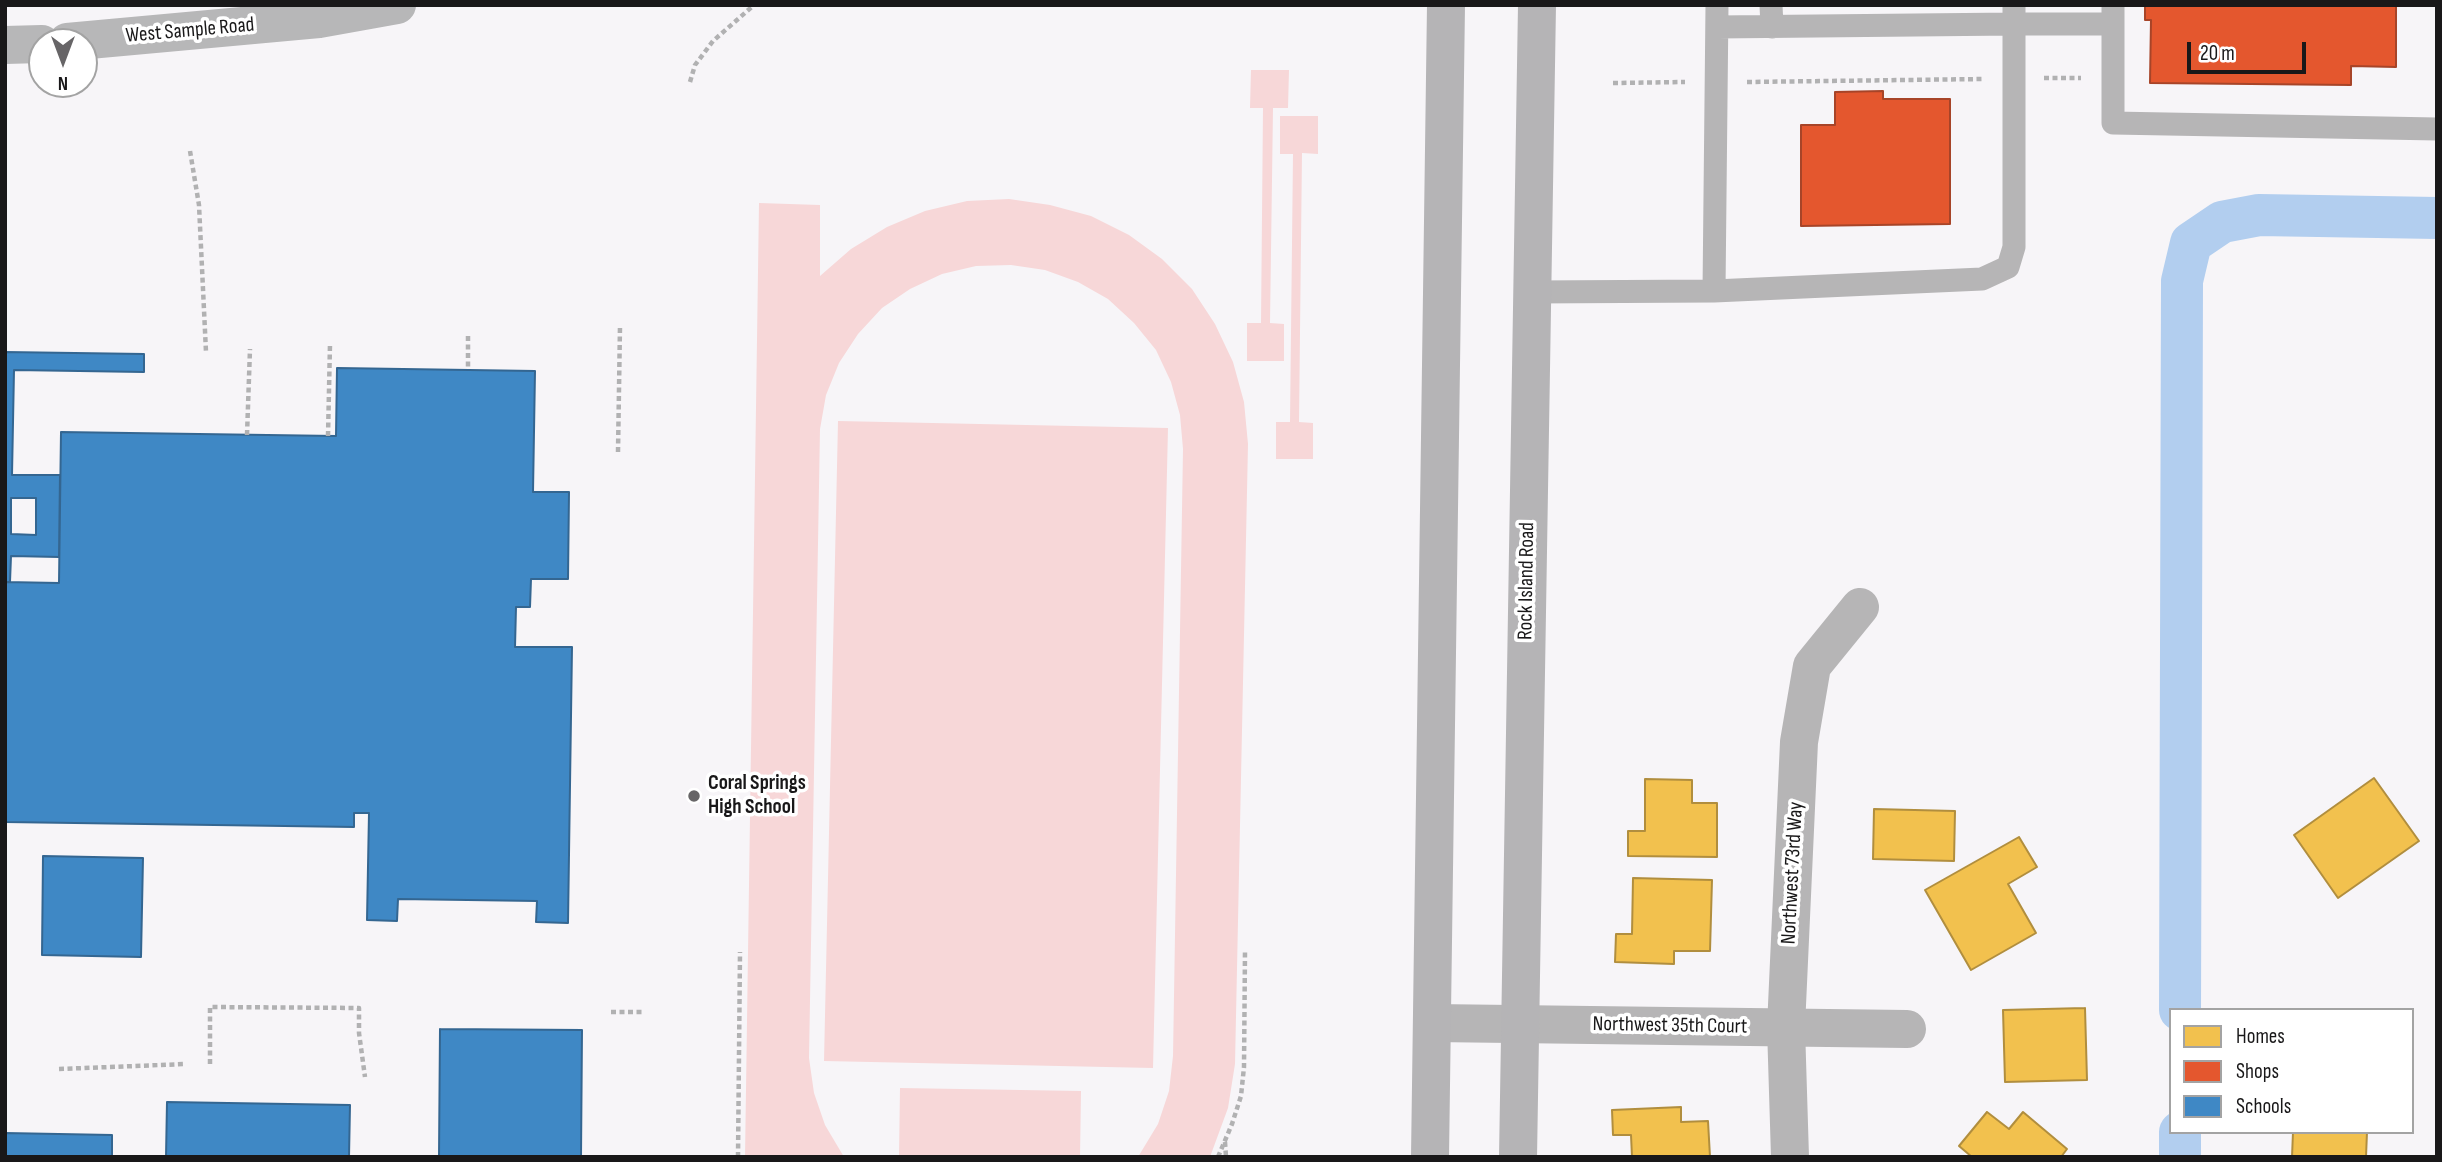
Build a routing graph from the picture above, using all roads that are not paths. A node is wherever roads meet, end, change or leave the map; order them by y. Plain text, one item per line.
1 (397, 5) edge
2 (1446, 5) edge
3 (1537, 5) edge
4 (1875, 15) edge
5 (1936, 15) edge
6 (1971, 15) edge
7 (2014, 15) edge
8 (2113, 15) edge
9 (1717, 16) edge
10 (1771, 16) edge
11 (1816, 16) edge
12 (98, 39) edge
13 (28, 44) edge
14 (5, 45) edge
15 (2437, 129) edge
16 (1714, 291) junction
17 (1532, 292) junction
18 (1860, 607) dead end
19 (1433, 1023) junction
20 (1520, 1024) junction
21 (1786, 1027) junction
22 (1907, 1029) dead end
23 (1430, 1157) edge
24 (1518, 1157) edge
25 (1790, 1157) edge

1 - 12 main road, West Sample Road
2 - 19 main road
3 - 17 main road, Rock Island Road
4 - 5 lane
4 - 11 lane
5 - 6 lane
6 - 7 lane
7 - 8 lane
7 - 16 lane
8 - 15 lane
9 - 10 lane
9 - 16 lane
10 - 11 lane
13 - 14 main road
16 - 17 lane
17 - 20 main road, Rock Island Road
18 - 21 street, Northwest 73rd Way
19 - 20 street, Northwest 35th Court
19 - 23 main road
20 - 21 street, Northwest 35th Court
20 - 24 main road, Rock Island Road
21 - 22 street, Northwest 35th Court
21 - 25 street, Northwest 73rd Way

